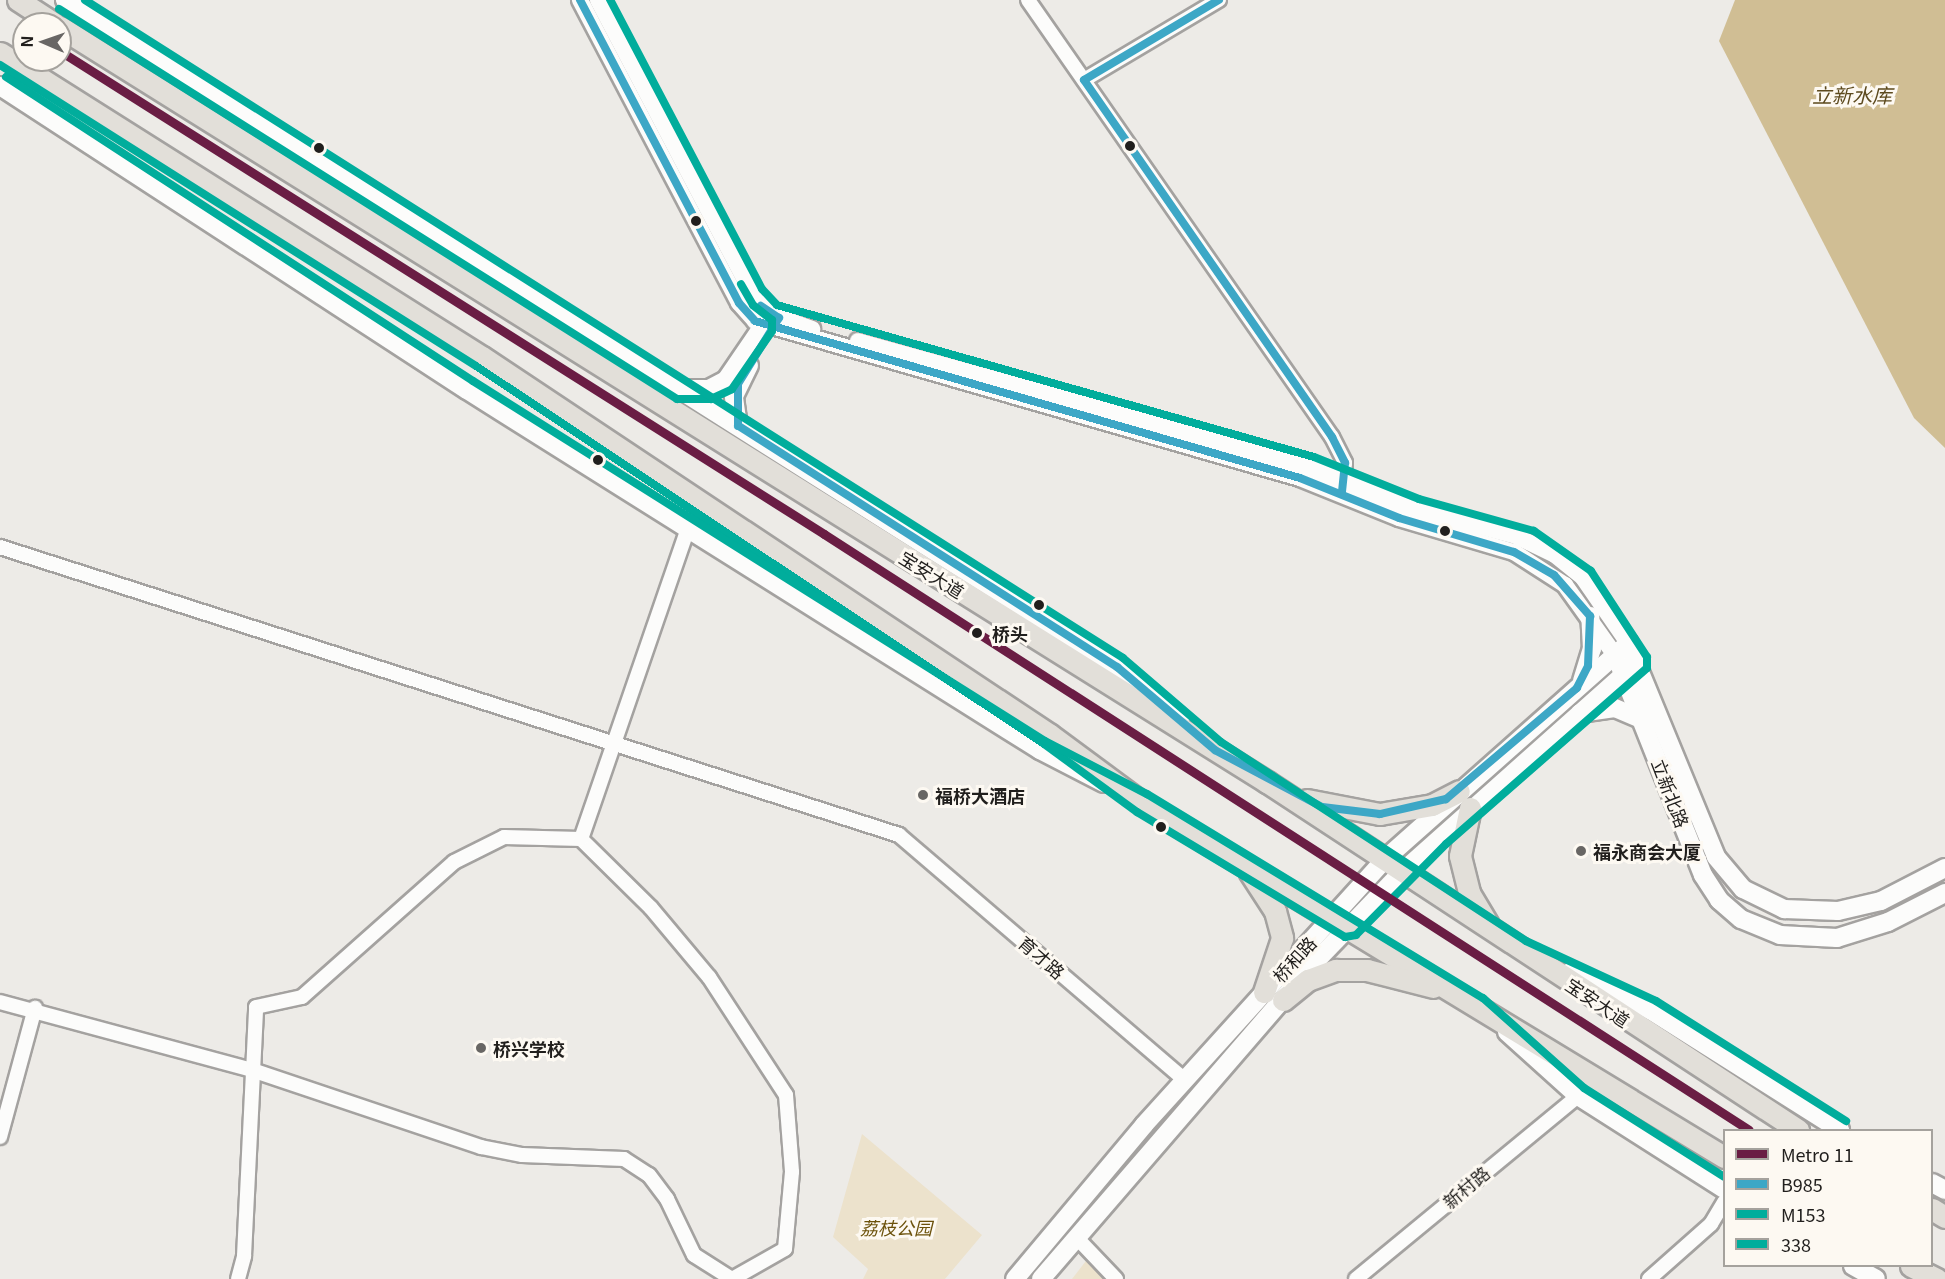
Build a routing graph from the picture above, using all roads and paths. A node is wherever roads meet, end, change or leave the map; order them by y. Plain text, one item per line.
1 (18, 0) edge
2 (65, 0) edge
3 (580, 0) edge
4 (598, 0) edge
5 (1028, 0) edge
6 (1219, 0) edge
7 (36, 12) edge
8 (72, 35) edge
9 (0, 53) edge
10 (1084, 80) junction
11 (0, 86) edge
12 (771, 322) junction
13 (681, 389) junction
14 (738, 426) junction
15 (1343, 487) junction
16 (688, 529) junction
17 (0, 547) edge
18 (1590, 616) junction
19 (1621, 649) junction
20 (1638, 662) junction
21 (1624, 674) junction
22 (1577, 688) junction
23 (1578, 714) junction
24 (1643, 720) junction
25 (610, 745) junction
26 (1215, 750) junction
27 (1267, 782) junction
28 (1465, 800) junction
29 (1142, 802) junction
30 (581, 839) junction
31 (1241, 861) junction
32 (1393, 866) junction
33 (1945, 868) edge
34 (1945, 893) edge
35 (1340, 922) junction
36 (1494, 933) junction
37 (1521, 950) junction
38 (1455, 993) junction
39 (1274, 996) junction
40 (0, 1002) edge
41 (1478, 1007) junction
42 (35, 1008) junction
43 (252, 1070) junction
44 (1185, 1080) junction
45 (1578, 1096) junction
46 (1795, 1129) edge
47 (1837, 1129) edge
48 (0, 1137) edge
49 (1723, 1156) edge
50 (1723, 1188) edge
51 (1723, 1205) edge
52 (1076, 1237) junction
53 (1855, 1267) edge
54 (1913, 1267) edge
55 (238, 1279) edge
56 (732, 1279) edge
57 (1015, 1279) edge
58 (1041, 1279) edge
59 (1116, 1279) edge
60 (1356, 1279) edge
61 (1649, 1279) edge
62 (1876, 1279) edge
63 (1937, 1279) edge

1 - 7 main road
2 - 13 main road
3 - 12 street
4 - 12 street
5 - 10 street
6 - 10 street
8 - 26 main road, 宝安大道
9 - 29 main road
10 - 15 street
11 - 16 main road
12 - 13 main road
12 - 14 main road
12 - 15 street
13 - 14 main road
14 - 26 main road
15 - 18 street
15 - 19 street
16 - 25 street
16 - 29 main road
17 - 25 street
18 - 19 street
18 - 22 main road
19 - 20 main road, 立新北路
19 - 21 main road, 立新北路
19 - 22 main road, 桥和路
20 - 21 main road, 桥和路
20 - 33 main road, 立新北路
21 - 23 main road, 桥和路
21 - 24 main road, 立新北路
22 - 28 main road, 桥和路
23 - 24 main road
23 - 28 main road, 桥和路
24 - 34 main road, 立新北路
25 - 30 street
25 - 44 street, 育才路
26 - 27 main road, 宝安大道
27 - 28 main road
27 - 32 main road, 宝安大道
28 - 32 main road, 桥和路
28 - 36 main road
29 - 31 main road
30 - 43 street
30 - 56 street
31 - 35 main road
31 - 39 main road
32 - 35 main road, 桥和路
32 - 36 main road, 宝安大道
35 - 38 main road
35 - 39 main road, 桥和路
36 - 37 main road, 宝安大道
37 - 46 main road, 宝安大道
37 - 47 main road
38 - 39 main road
38 - 41 main road
39 - 44 main road, 桥和路
39 - 52 main road, 桥和路
40 - 42 street
41 - 45 main road
41 - 49 main road
42 - 43 street
42 - 48 street
43 - 55 street
43 - 56 street
44 - 57 main road, 桥和路
45 - 50 main road
45 - 60 street, 新村路
51 - 61 street
52 - 58 main road, 桥和路
52 - 59 street
53 - 62 main road
54 - 63 main road

